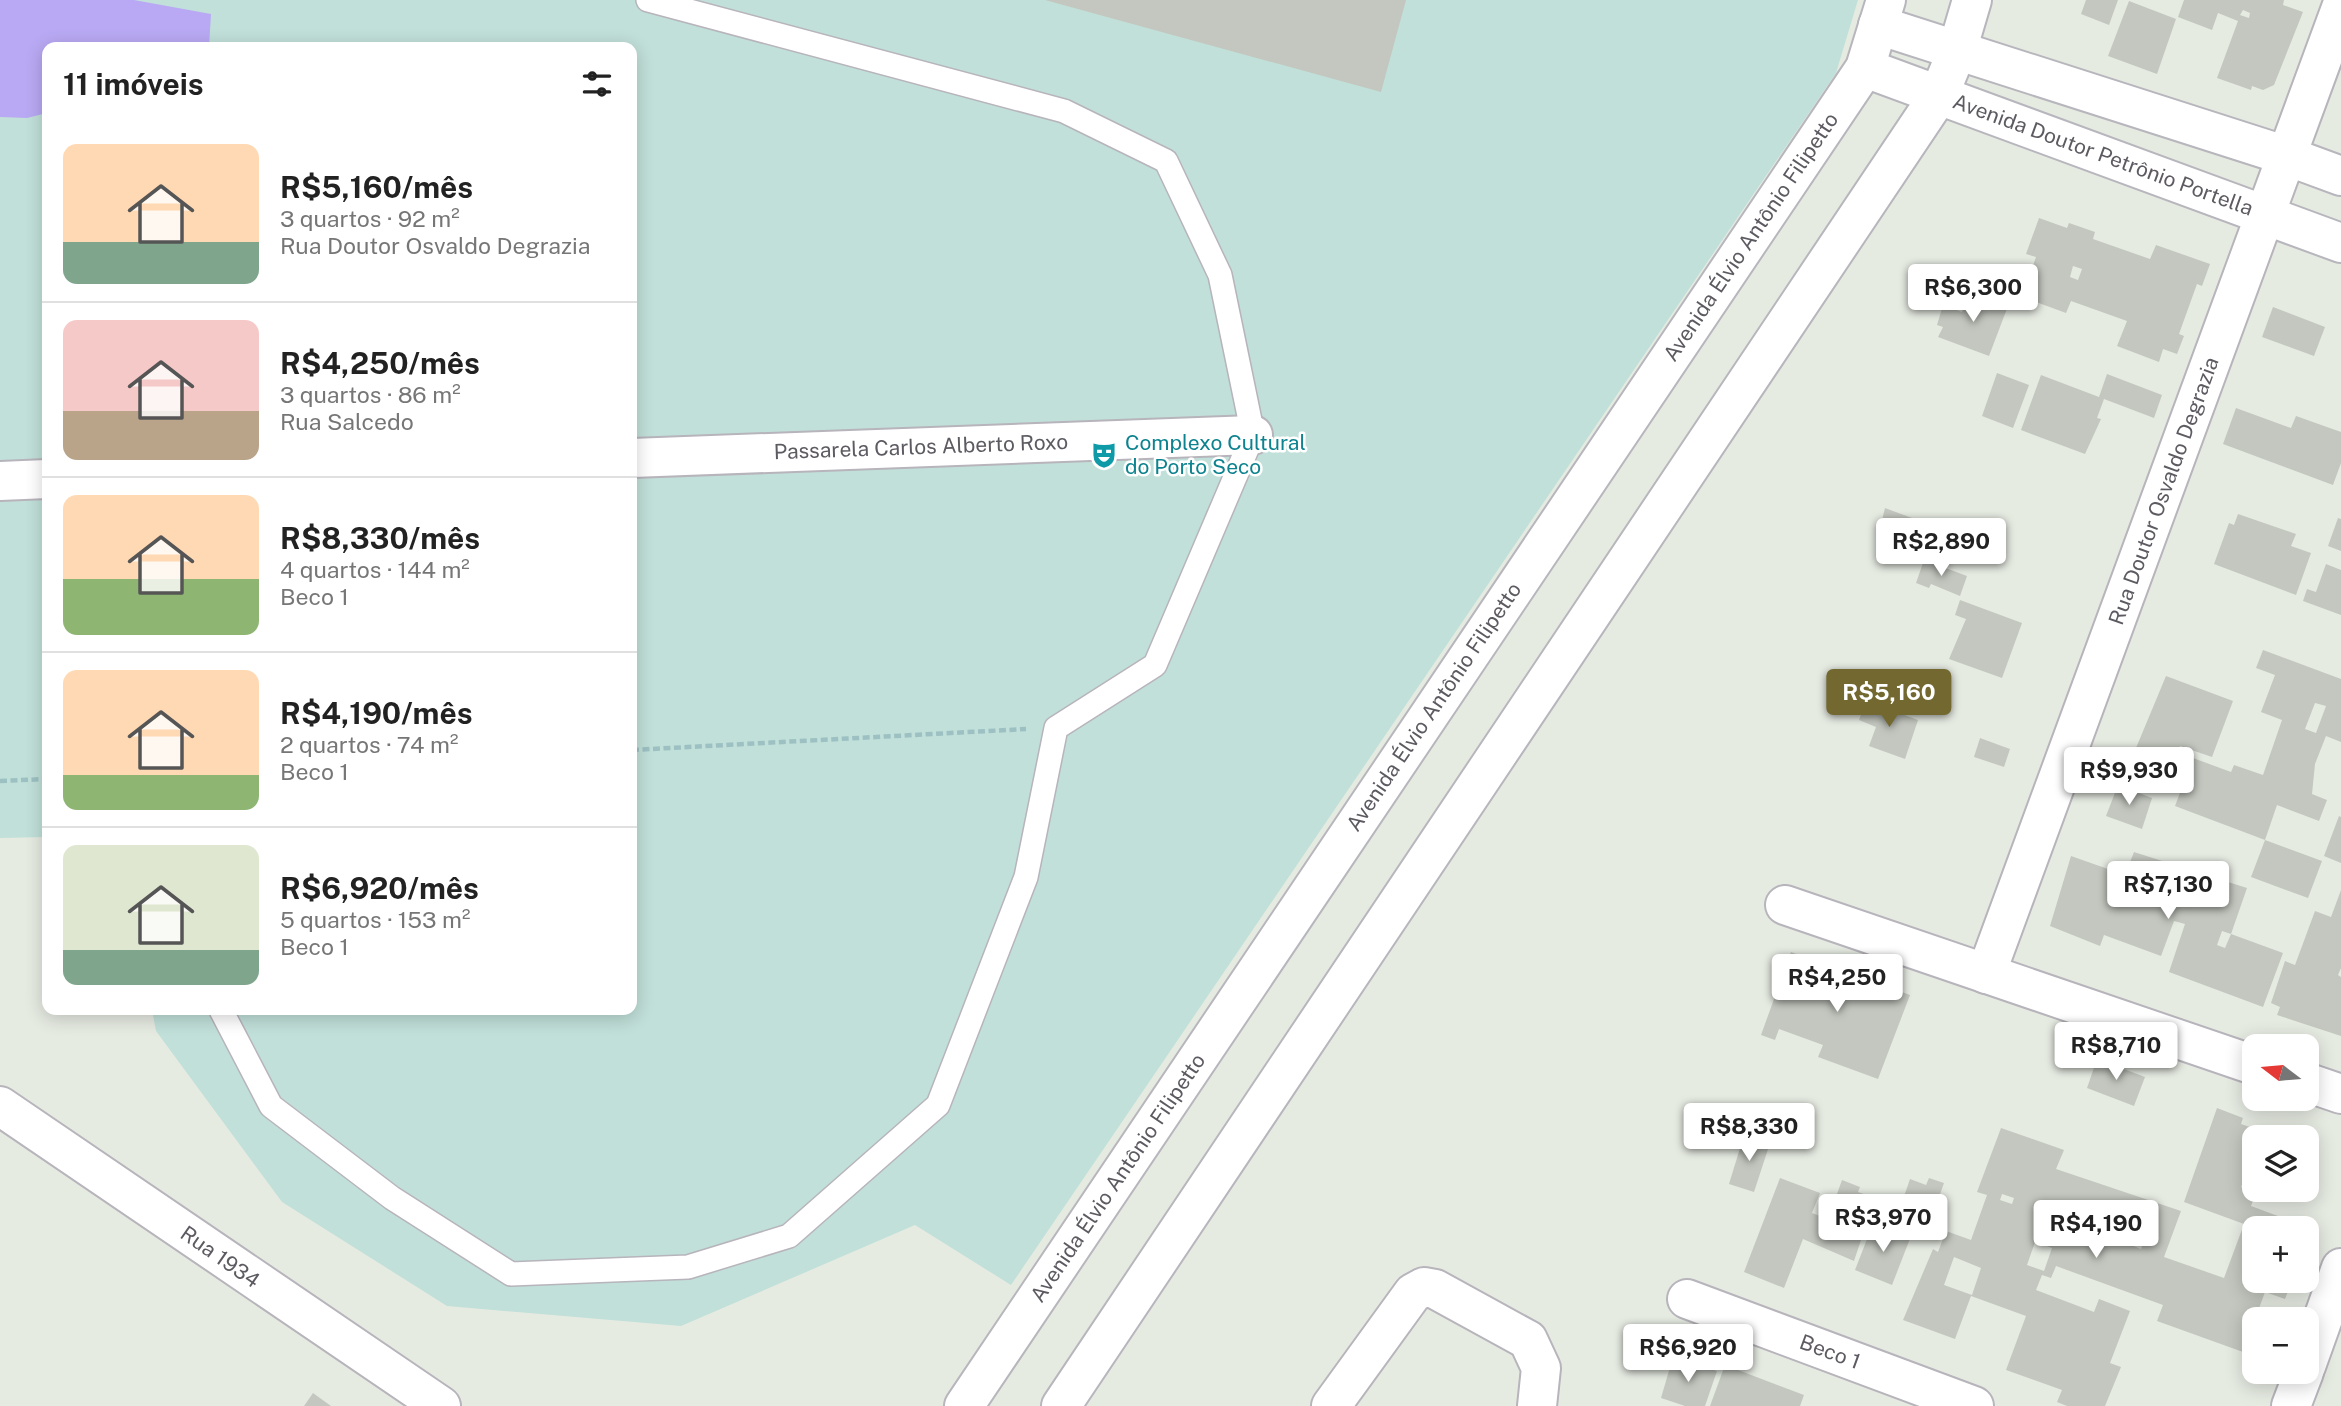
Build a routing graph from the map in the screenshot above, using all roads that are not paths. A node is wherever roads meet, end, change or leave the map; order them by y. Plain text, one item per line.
1 (648, 0) edge
2 (1972, 0) edge
3 (2341, 9) edge
4 (1882, 12) edge
5 (1957, 51) junction
6 (1865, 68) junction
7 (1939, 95) junction
8 (2287, 156) junction
9 (2341, 176) edge
10 (2266, 215) junction
11 (2341, 243) edge
12 (1253, 435) junction
13 (637, 458) edge
14 (42, 480) edge
15 (0, 481) edge
16 (1785, 905) dead end
17 (1986, 974) junction
18 (224, 1015) edge
19 (2242, 1061) edge
20 (2319, 1086) edge
21 (2341, 1094) edge
22 (0, 1106) edge
23 (2341, 1268) edge
24 (1687, 1299) dead end
25 (2319, 1330) edge
26 (2299, 1384) edge
27 (441, 1406) edge
28 (964, 1406) edge
29 (1061, 1406) edge
30 (1331, 1406) edge
31 (1537, 1406) edge
32 (1974, 1406) edge
33 (2291, 1406) edge

1 - 12 lane
2 - 5 street
3 - 8 street, Rua Doutor Osvaldo Degrazia
4 - 5 street
4 - 6 street, Avenida Élvio Antônio Filipetto
5 - 7 street
5 - 8 street
6 - 7 street, Avenida Doutor Petrônio Portella
6 - 28 street, Avenida Élvio Antônio Filipetto
7 - 10 street, Avenida Doutor Petrônio Portella
7 - 29 street
8 - 9 street
8 - 10 street, Rua Doutor Osvaldo Degrazia
10 - 11 street, Avenida Doutor Petrônio Portella
10 - 17 street, Rua Doutor Osvaldo Degrazia
12 - 13 street, Passarela Carlos Alberto Roxo
12 - 18 lane
14 - 15 street
16 - 17 street
17 - 19 street
20 - 21 street
22 - 27 street, Rua 1934
23 - 25 street
24 - 32 street, Beco 1
26 - 33 street
30 - 31 street

